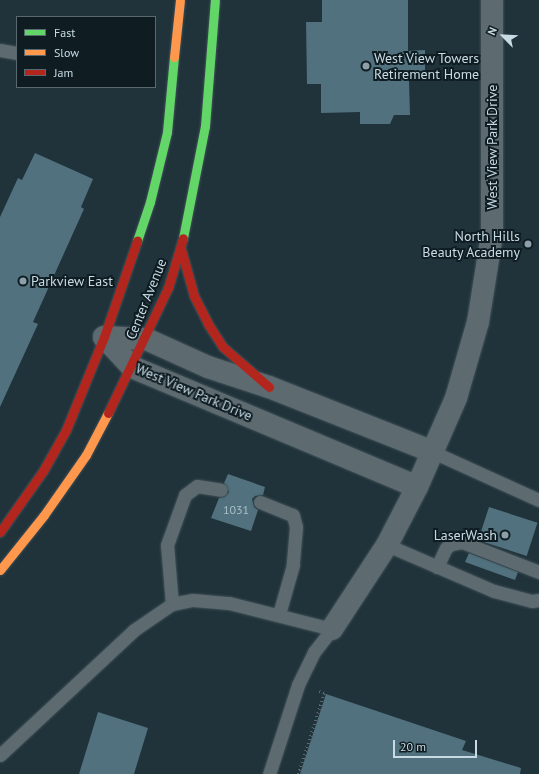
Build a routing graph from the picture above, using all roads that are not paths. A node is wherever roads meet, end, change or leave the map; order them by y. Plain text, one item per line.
1 (180, 0) edge
2 (215, 0) edge
3 (492, 0) edge
4 (0, 50) edge
5 (16, 53) edge
6 (180, 249) junction
7 (104, 337) junction
8 (146, 339) junction
9 (132, 367) junction
10 (268, 387) junction
11 (433, 452) junction
12 (417, 487) junction
13 (221, 490) dead end
14 (539, 500) edge
15 (260, 502) dead end
16 (0, 532) edge
17 (387, 545) junction
18 (438, 567) junction
19 (0, 570) edge
20 (539, 572) edge
21 (539, 600) edge
22 (172, 604) junction
23 (279, 614) junction
24 (332, 629) junction
25 (0, 755) edge
26 (269, 774) edge

1 - 7 street, Center Avenue
2 - 6 street, Center Avenue
3 - 11 street, West View Park Drive
4 - 5 lane
6 - 8 street, Center Avenue
6 - 10 street
7 - 8 street, West View Park Drive
7 - 9 street, West View Park Drive
7 - 16 street, Center Avenue
8 - 9 street, Center Avenue
8 - 10 street, West View Park Drive
9 - 12 street, West View Park Drive
9 - 19 street, Center Avenue
10 - 11 street, West View Park Drive
11 - 12 street, West View Park Drive
11 - 14 lane
12 - 17 street, West View Park Drive
13 - 22 lane
15 - 23 lane
17 - 18 lane
17 - 24 street, West View Park Drive
18 - 20 lane
18 - 21 lane
22 - 23 lane
22 - 25 lane
23 - 24 lane
24 - 26 lane

